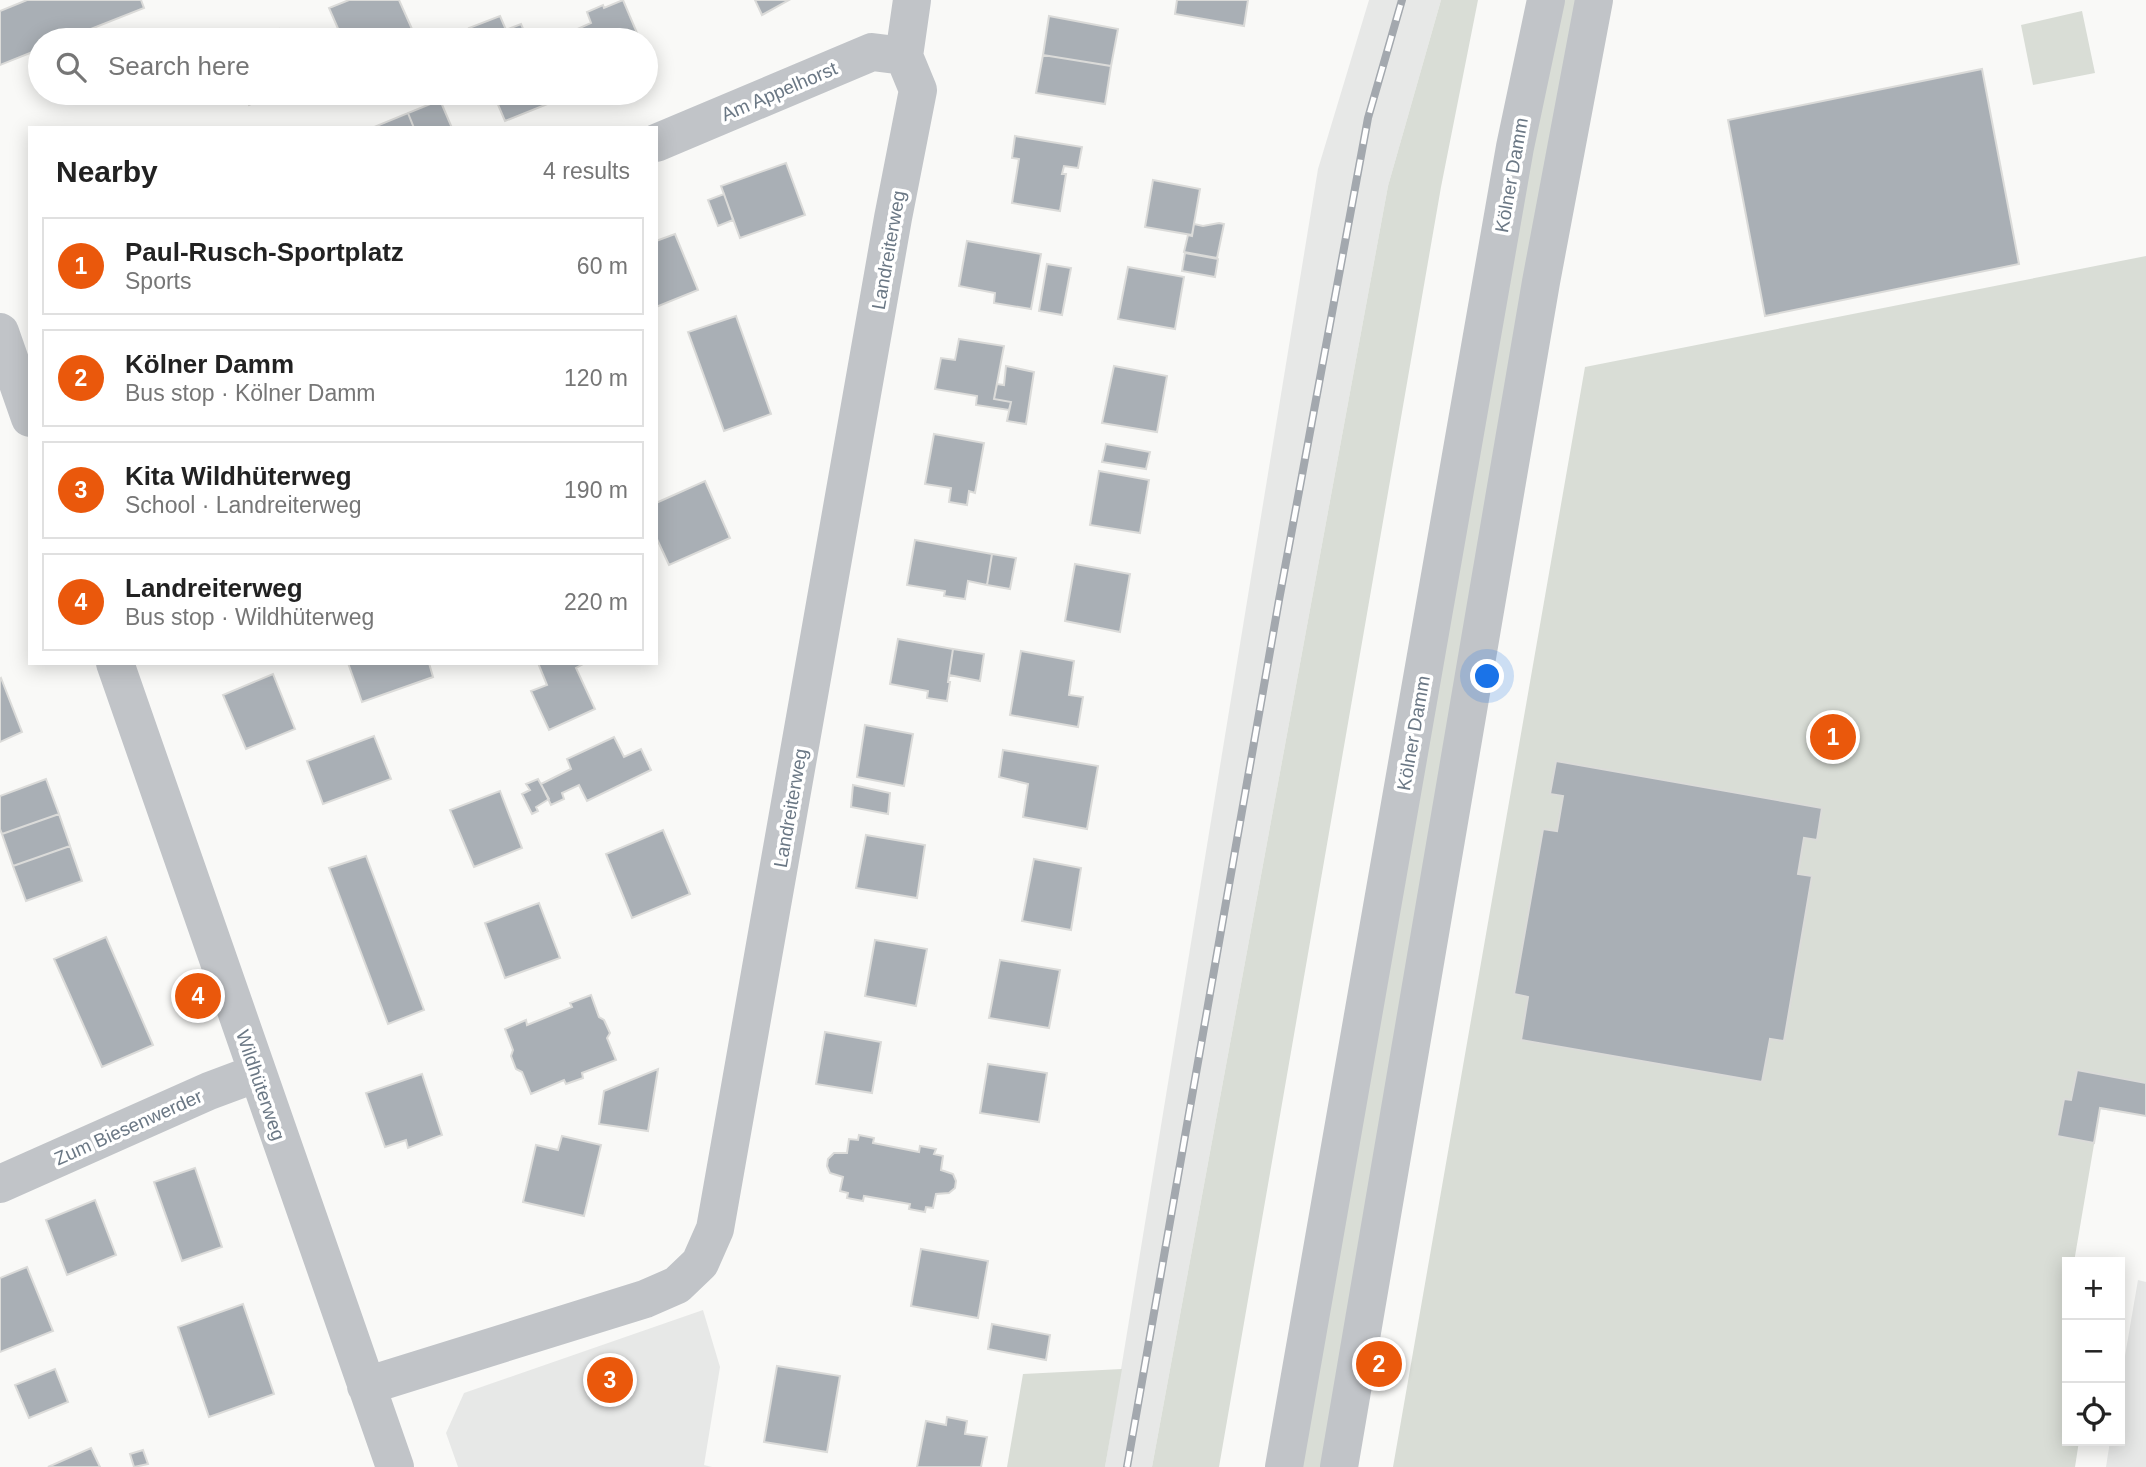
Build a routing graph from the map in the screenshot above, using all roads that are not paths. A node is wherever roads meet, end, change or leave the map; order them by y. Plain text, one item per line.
1 (912, 0) edge
2 (1546, 0) edge
3 (1594, 0) edge
4 (904, 56) junction
5 (658, 142) edge
6 (0, 332) edge
7 (22, 415) edge
8 (116, 665) edge
9 (257, 1073) junction
10 (0, 1184) edge
11 (366, 1386) junction
12 (395, 1467) edge
13 (1284, 1467) edge
14 (1339, 1467) edge

1 - 4 street
2 - 13 street, Kölner Damm
3 - 14 street
4 - 5 street, Am Appelhorst
4 - 11 street, Landreiterweg
6 - 7 street
8 - 9 street, Wildhüterweg
9 - 10 street, Zum Biesenwerder
9 - 11 street, Wildhüterweg
11 - 12 street, Wildhüterweg

